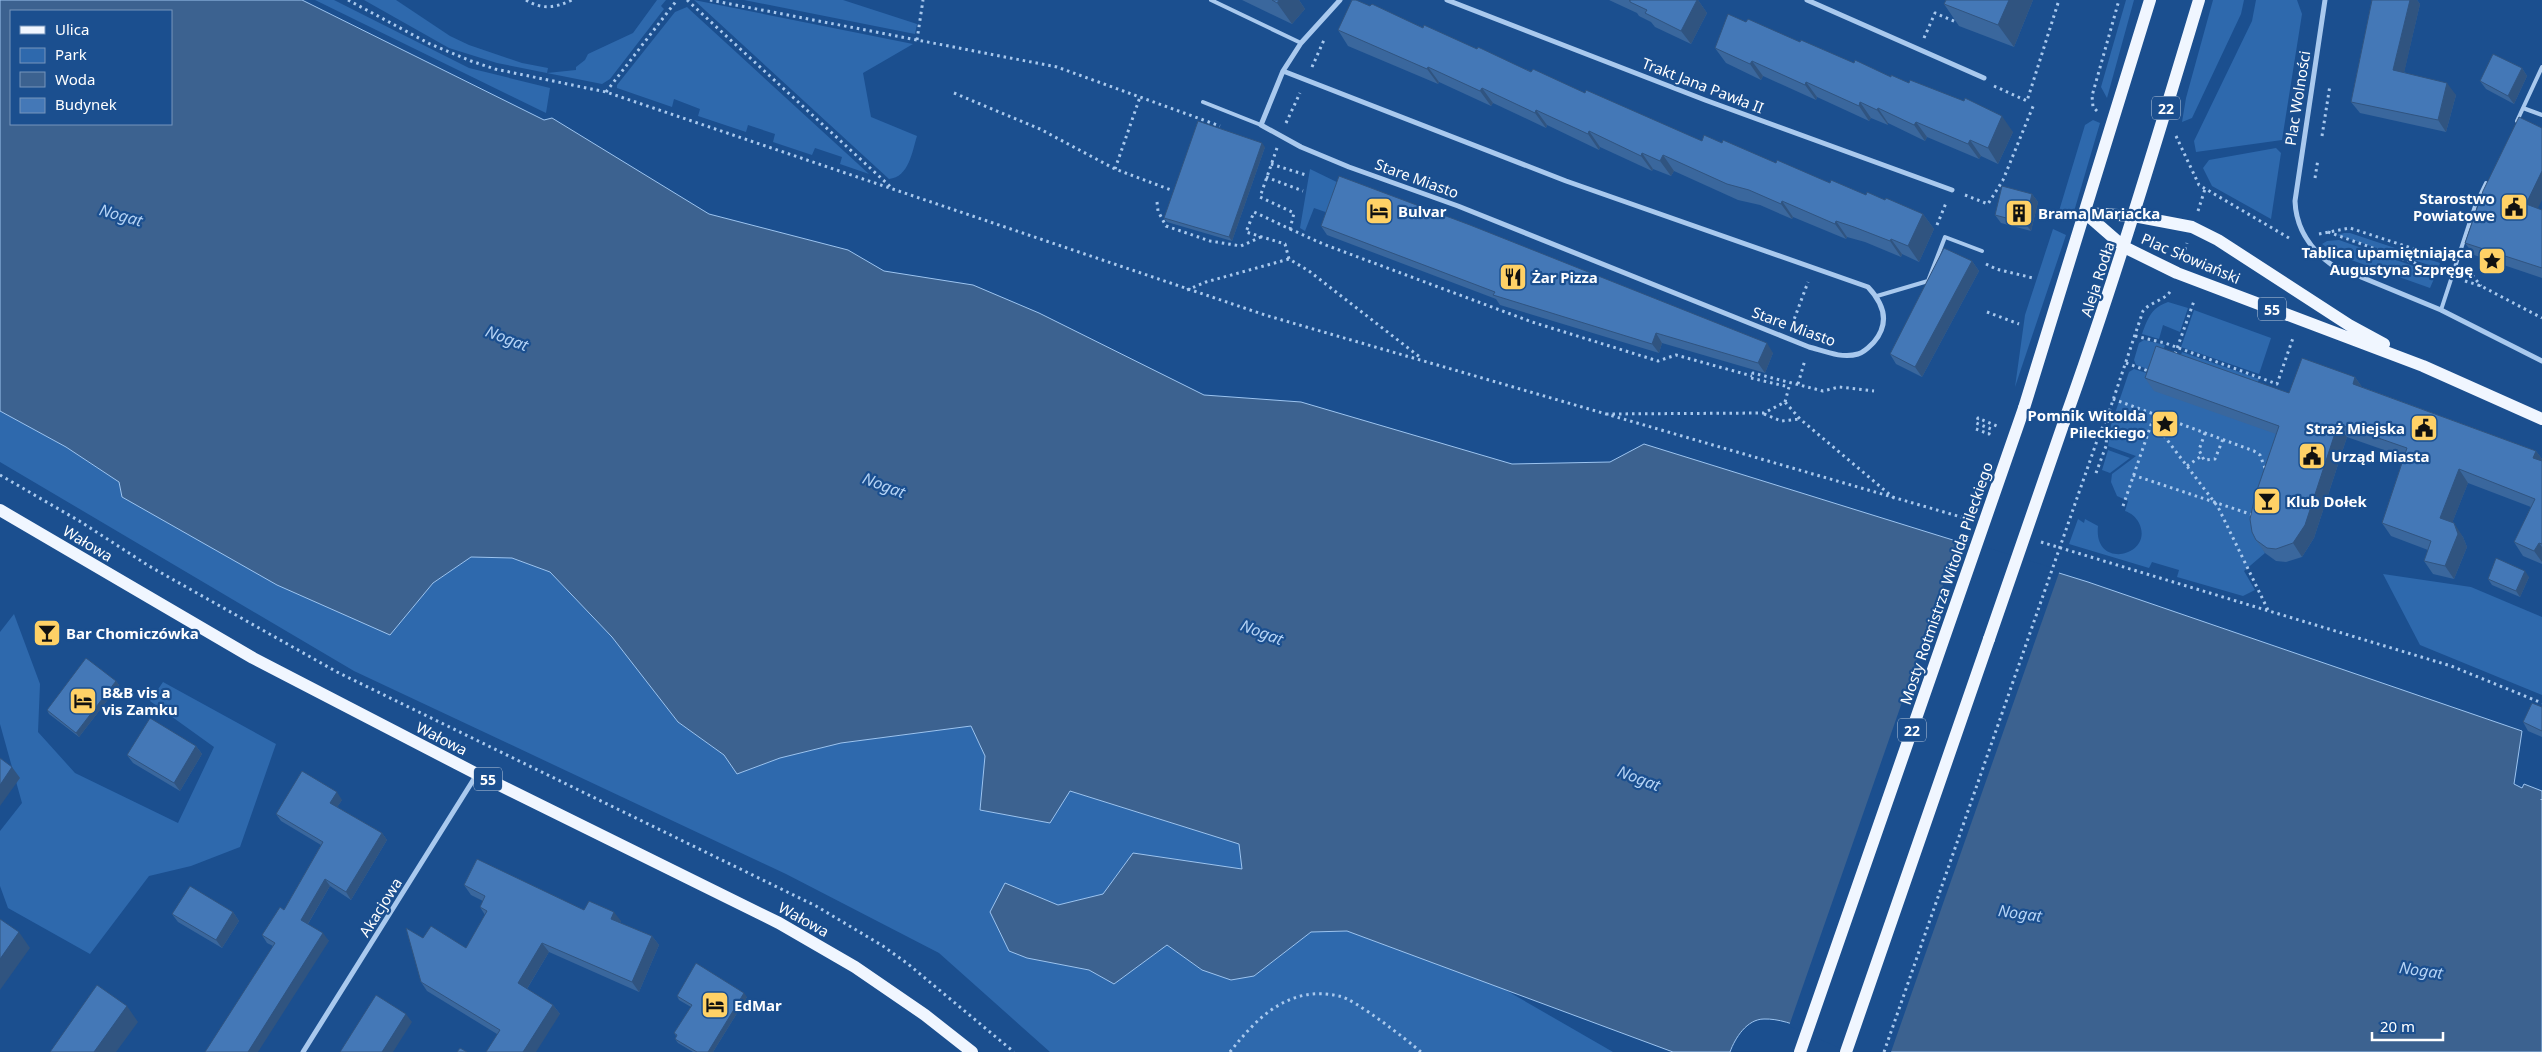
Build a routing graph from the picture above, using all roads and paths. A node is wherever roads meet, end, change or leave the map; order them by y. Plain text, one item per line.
1 (348, 0) edge
2 (526, 0) edge
3 (572, 0) edge
4 (677, 0) edge
5 (687, 0) edge
6 (710, 0) edge
7 (922, 0) edge
8 (1210, 0) edge
9 (1340, 0) edge
10 (1447, 0) edge
11 (1807, 0) edge
12 (2059, 0) edge
13 (2150, 0) edge
14 (2199, 0) edge
15 (2325, 0) edge
16 (1959, 15) edge
17 (917, 40) junction
18 (1301, 43) junction
19 (1919, 49) junction
20 (2542, 67) edge
21 (1283, 71) junction
22 (1984, 78) joint
23 (2330, 85) dead end
24 (606, 92) junction
25 (954, 93) dead end
26 (1140, 97) junction
27 (1203, 102) dead end
28 (2034, 104) dead end
29 (2523, 108) junction
30 (2542, 115) edge
31 (1261, 125) junction
32 (2514, 126) edge
33 (1225, 128) edge
34 (2321, 140) dead end
35 (1270, 144) dead end
36 (1277, 148) dead end
37 (1275, 154) dead end
38 (2318, 156) dead end
39 (1271, 164) junction
40 (1115, 170) junction
41 (1306, 175) dead end
42 (1266, 177) junction
43 (2488, 179) edge
44 (2314, 186) dead end
45 (2205, 189) dead end
46 (894, 190) junction
47 (1171, 190) dead end
48 (1952, 190) junction
49 (1303, 191) dead end
50 (1157, 202) dead end
51 (2085, 213) junction
52 (2134, 216) junction
53 (1937, 226) dead end
54 (2192, 227) junction
55 (2318, 227) dead end
56 (1290, 229) junction
57 (2321, 234) dead end
58 (1262, 237) junction
59 (2124, 247) junction
60 (1982, 251) joint
61 (1289, 259) junction
62 (2456, 263) junction
63 (1813, 268) junction
64 (2177, 273) junction
65 (2452, 276) junction
66 (2033, 278) dead end
67 (2481, 286) junction
68 (1187, 290) junction
69 (1877, 296) junction
70 (2194, 301) dead end
71 (2441, 310) junction
72 (1987, 312) dead end
73 (2542, 318) edge
74 (2020, 324) dead end
75 (2135, 336) junction
76 (2293, 338) dead end
77 (1787, 340) junction
78 (1809, 347) junction
79 (2177, 347) junction
80 (1423, 360) junction
81 (2172, 361) edge
82 (2542, 361) edge
83 (2126, 364) junction
84 (2423, 366) junction
85 (2160, 375) edge
86 (1752, 376) junction
87 (1798, 384) junction
88 (1874, 391) dead end
89 (2113, 400) junction
90 (1785, 402) junction
91 (2024, 408) joint
92 (1764, 413) junction
93 (1601, 414) junction
94 (2154, 414) junction
95 (2108, 416) junction
96 (2542, 419) edge
97 (1800, 420) junction
98 (2152, 420) junction
99 (2000, 427) dead end
100 (1976, 429) dead end
101 (2205, 433) junction
102 (2223, 439) junction
103 (2200, 457) junction
104 (2187, 466) junction
105 (2265, 472) edge
106 (2096, 473) dead end
107 (0, 475) edge
108 (2133, 475) junction
109 (1898, 500) junction
110 (2215, 503) junction
111 (2123, 506) dead end
112 (2256, 506) edge
113 (0, 510) edge
114 (1973, 521) dead end
115 (2037, 541) dead end
116 (2268, 611) junction
117 (2542, 703) edge
118 (477, 774) junction
119 (304, 1052) edge
120 (972, 1052) edge
121 (1014, 1052) edge
122 (1230, 1052) edge
123 (1421, 1052) edge
124 (1800, 1052) edge
125 (1846, 1052) edge
126 (1884, 1052) edge

1 - 24 path
2 - 3 path
4 - 24 path
5 - 46 path
6 - 17 path
7 - 17 path
8 - 18 lane
9 - 18 street
10 - 48 street, Trakt Jana Pawła II
11 - 19 street
12 - 22 path
13 - 51 main road, Aleja Rodła / 22
14 - 52 main road, Aleja Rodła / 22
15 - 71 street, Plac Wolności
16 - 19 path
17 - 26 path
18 - 21 street
19 - 22 street
20 - 29 lane
21 - 31 street
21 - 63 street
23 - 34 path
24 - 46 path
25 - 40 path
26 - 33 path
26 - 40 path
27 - 31 lane
28 - 48 path
29 - 30 lane
29 - 32 lane
31 - 77 street, Stare Miasto
35 - 36 path
37 - 39 path
38 - 44 path
39 - 41 path
39 - 42 path
40 - 47 path
42 - 49 path
42 - 56 path
43 - 62 lane
45 - 54 path
46 - 68 path
48 - 53 path
50 - 58 path
51 - 52 main road, Plac Słowiański / 55
51 - 59 main road, Plac Słowiański / 55
51 - 91 main road, Aleja Rodła / 22
52 - 54 main road, Plac Słowiański / 55
52 - 59 main road, Aleja Rodła / 22
54 - 64 path
54 - 84 main road, Plac Słowiański / 55
55 - 57 path
56 - 58 path
56 - 86 path
58 - 61 path
59 - 64 main road, Plac Słowiański / 55
59 - 125 main road, Aleja Rodła / 22, bridge
60 - 66 path
60 - 69 lane
61 - 68 path
61 - 80 path
62 - 65 lane
62 - 65 path
62 - 67 path
63 - 69 street
63 - 77 path
64 - 75 path
64 - 84 main road, Plac Słowiański / 55
65 - 67 path
65 - 71 lane
67 - 73 path
68 - 80 path
69 - 78 street, Stare Miasto
70 - 79 path
71 - 82 street
72 - 74 path
75 - 79 path
75 - 83 path
76 - 79 path
77 - 78 street, Stare Miasto
78 - 87 path
79 - 81 path
80 - 93 path
83 - 85 path
83 - 89 path
84 - 96 main road, Plac Słowiański / 55
86 - 87 path
86 - 90 path
87 - 88 path
89 - 94 path
89 - 95 path
90 - 92 path
90 - 97 path
91 - 124 main road, Mosty Rotmistrza Witolda Pileckiego / 22, bridge
92 - 93 path
92 - 97 path
93 - 109 path
94 - 98 path
94 - 101 path
95 - 106 path
95 - 126 path, bridge
97 - 109 path
98 - 104 path
98 - 108 path
99 - 100 path
101 - 102 path
101 - 103 path
102 - 103 path
102 - 105 path
103 - 104 path
104 - 110 path
107 - 121 path
108 - 110 path
108 - 111 path
109 - 114 path
110 - 112 path
110 - 116 path
113 - 118 main road, Wałowa / 55
115 - 116 path
116 - 117 path
118 - 119 street, Akacjowa
118 - 120 main road, Wałowa / 55
122 - 123 path

